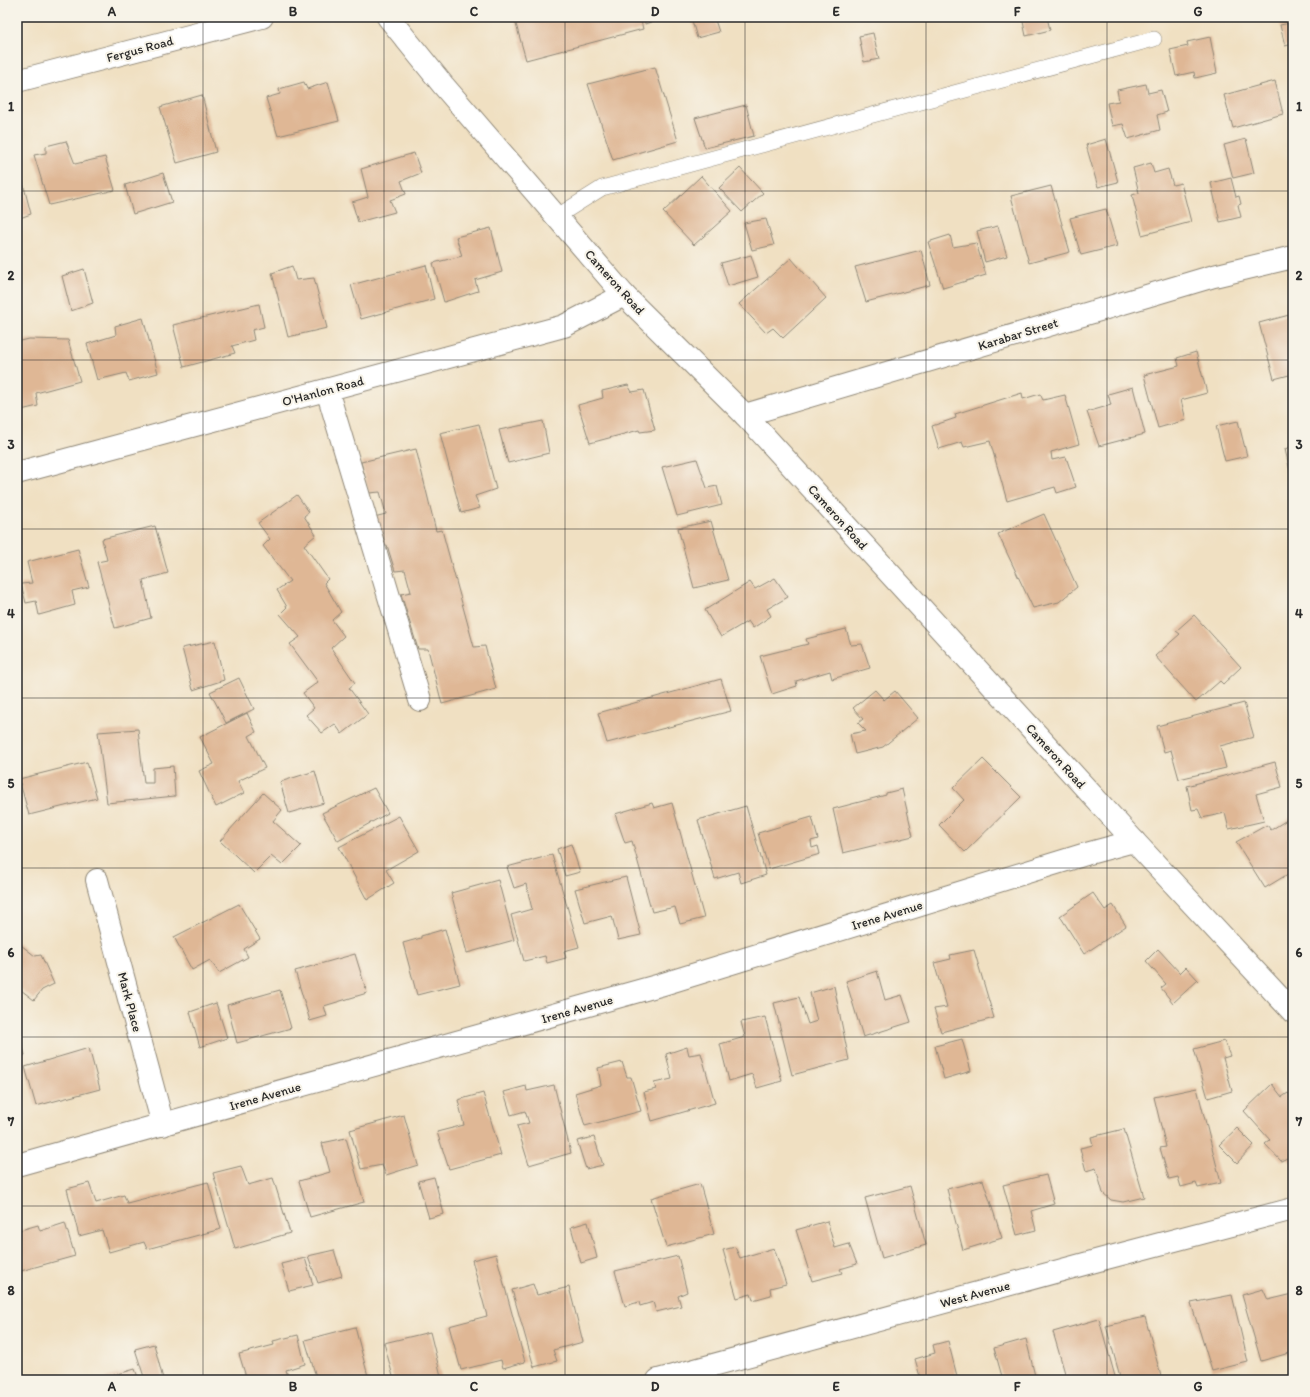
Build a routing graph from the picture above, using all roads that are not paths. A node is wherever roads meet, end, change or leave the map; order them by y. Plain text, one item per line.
1 (262, 17) edge
2 (388, 17) edge
3 (1154, 39) dead end
4 (17, 81) edge
5 (556, 217) junction
6 (1293, 257) edge
7 (624, 295) junction
8 (327, 390) junction
9 (745, 416) junction
10 (17, 473) edge
11 (420, 700) dead end
12 (1134, 841) junction
13 (97, 880) dead end
14 (1293, 1012) edge
15 (163, 1125) junction
16 (17, 1165) edge
17 (1293, 1209) edge
18 (658, 1380) edge

1 - 4 street, Fergus Road
2 - 5 street, Cameron Road
3 - 5 lane
5 - 7 street, Cameron Road
6 - 9 street, Karabar Street
7 - 8 street, O'Hanlon Road
7 - 9 street, Cameron Road
8 - 10 street, O'Hanlon Road
8 - 11 street
9 - 12 street, Cameron Road
12 - 14 street, Cameron Road
12 - 15 street, Irene Avenue
13 - 15 street, Mark Place
15 - 16 street, Irene Avenue
17 - 18 street, West Avenue

